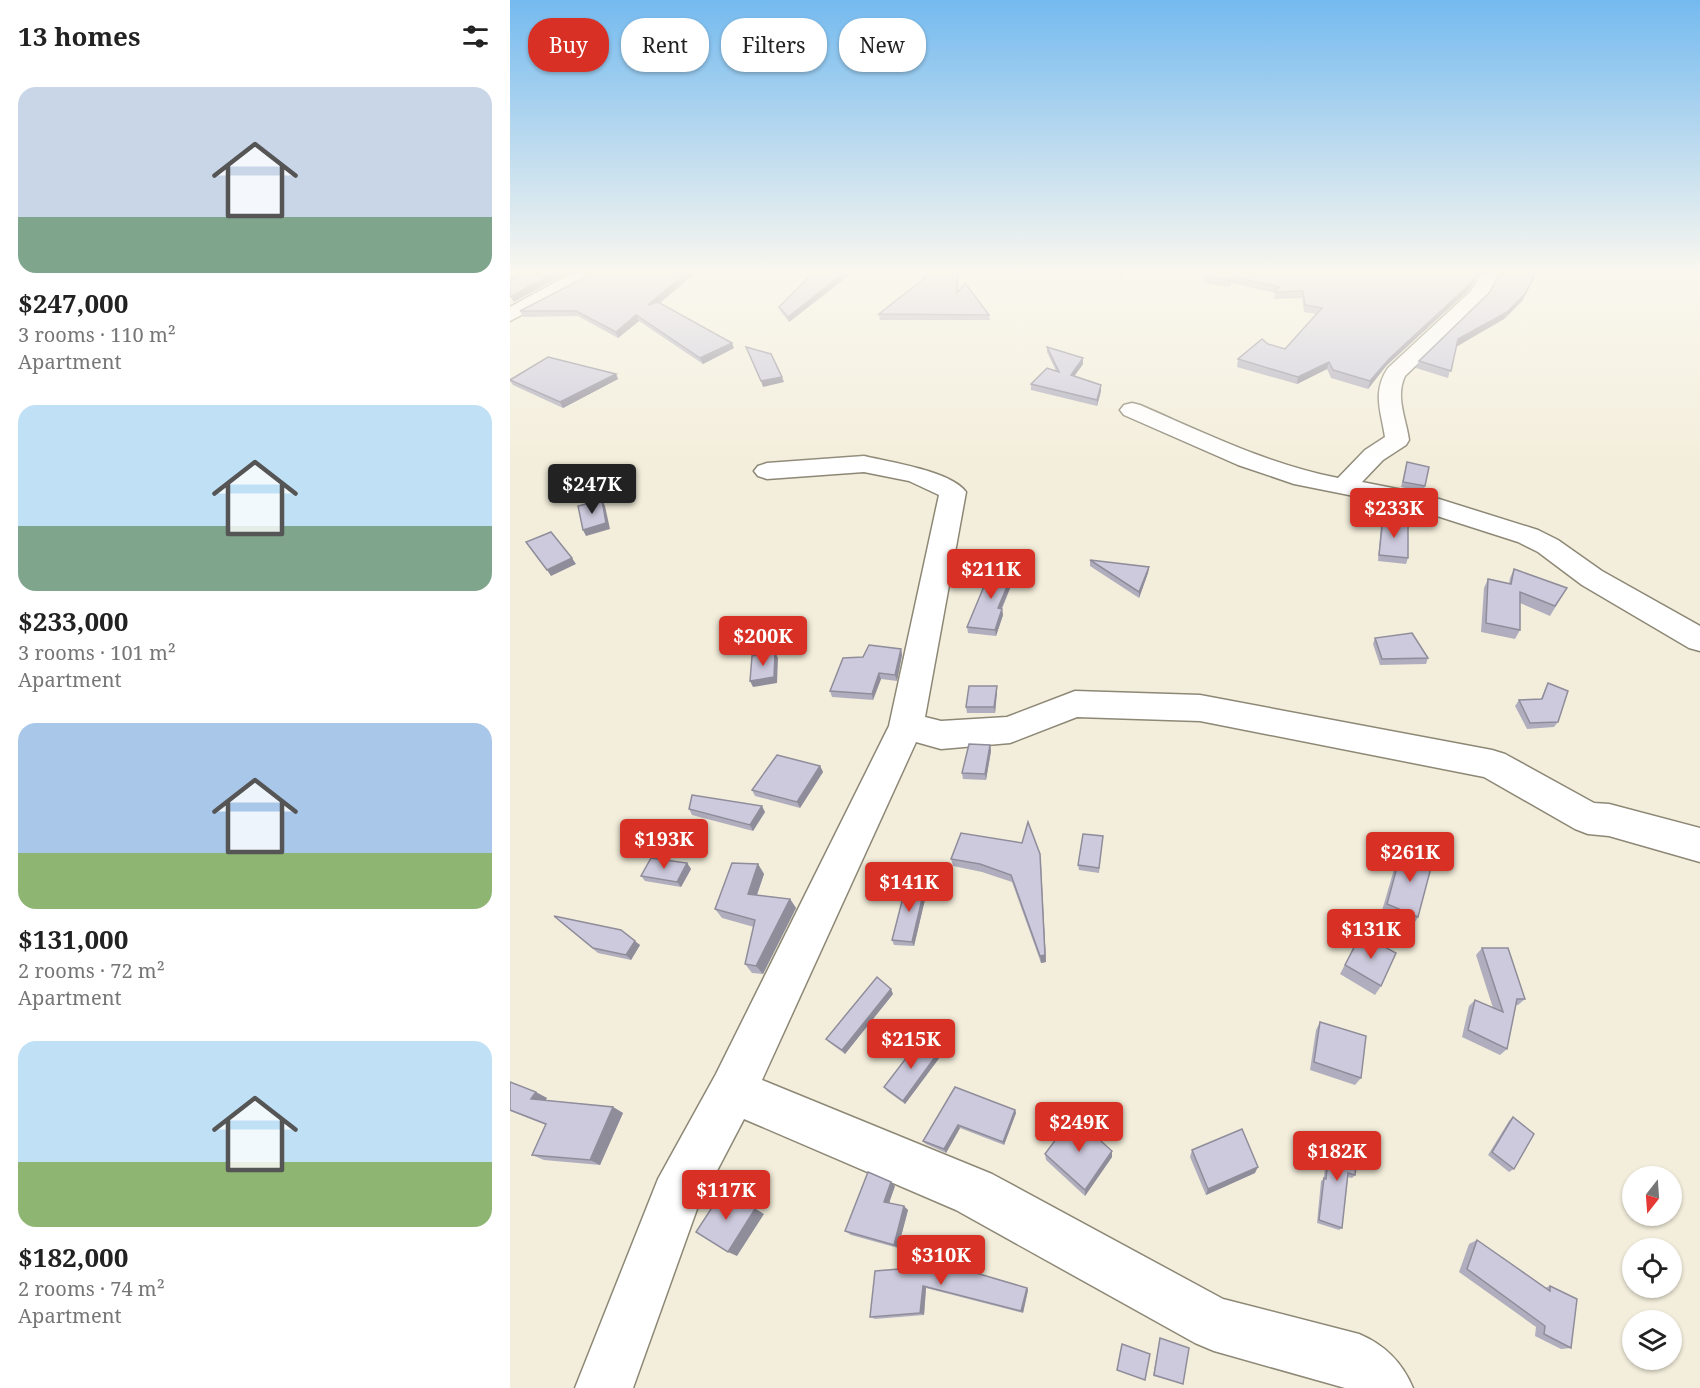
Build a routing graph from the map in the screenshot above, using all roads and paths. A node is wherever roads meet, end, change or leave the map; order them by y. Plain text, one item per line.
1 (1432, 338) edge
2 (1132, 410) dead end
3 (767, 471) dead end
4 (1344, 487) junction
5 (1700, 640) edge
6 (906, 726) junction
7 (1700, 845) edge
8 (733, 1091) junction
9 (604, 1388) edge
10 (1384, 1388) edge

1 - 4 street
2 - 4 street
3 - 6 street
4 - 5 street
6 - 7 street
6 - 8 street
8 - 9 street
8 - 10 street

